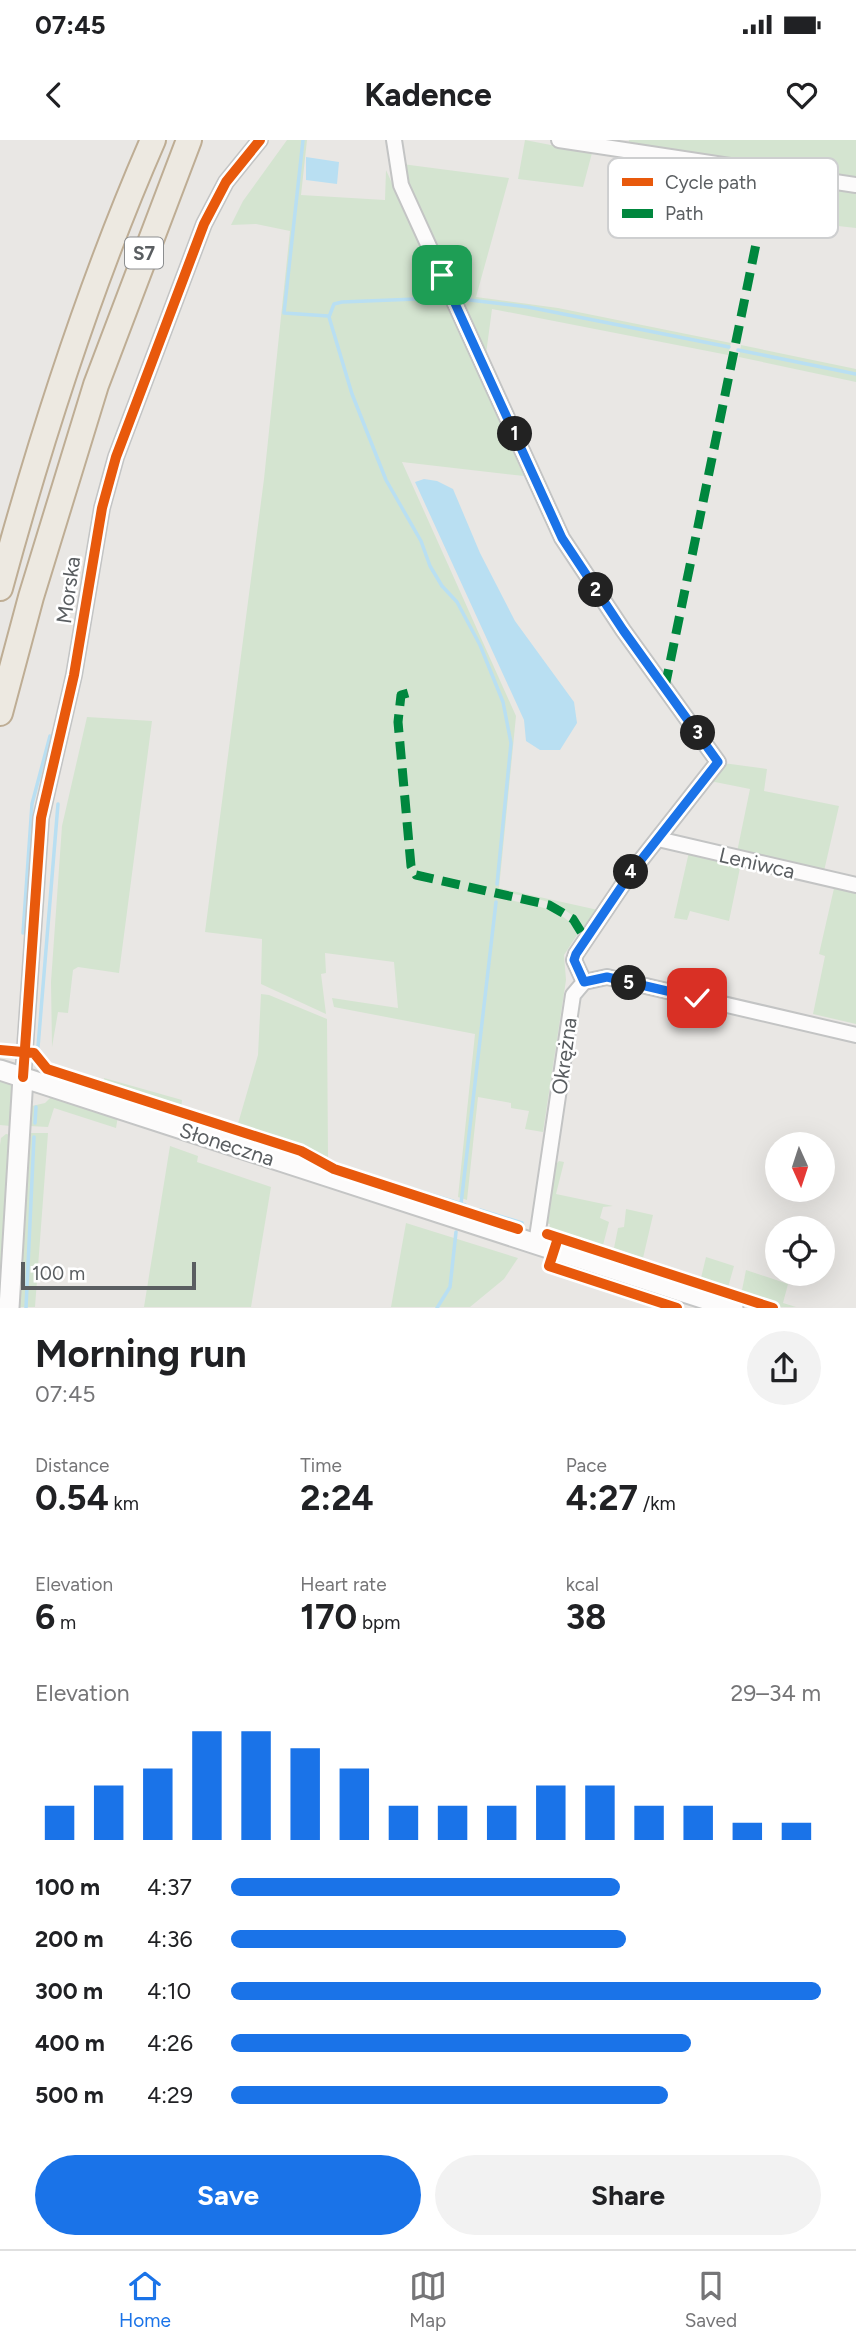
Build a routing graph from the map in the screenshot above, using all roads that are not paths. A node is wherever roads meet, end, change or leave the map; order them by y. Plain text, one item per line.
1 (153, 140) edge
2 (189, 140) edge
3 (260, 140) edge
4 (394, 140) edge
5 (559, 140) edge
6 (678, 158) edge
7 (838, 182) edge
8 (856, 185) edge
9 (0, 588) edge
10 (0, 713) edge
11 (658, 839) junction
12 (856, 885) edge
13 (584, 982) junction
14 (856, 1035) edge
15 (0, 1070) edge
16 (23, 1077) junction
17 (536, 1244) junction
18 (9, 1307) edge
19 (733, 1307) edge

1 - 9 highway, S7
2 - 10 highway, S7
3 - 16 street, Morska
4 - 11 street
5 - 6 street
7 - 8 street
11 - 12 street, Leniwca
11 - 13 street
13 - 14 street
13 - 17 street, Okrężna
15 - 16 main road, Słoneczna
16 - 17 main road, Słoneczna
16 - 18 main road, Morska
17 - 19 main road, Słoneczna

